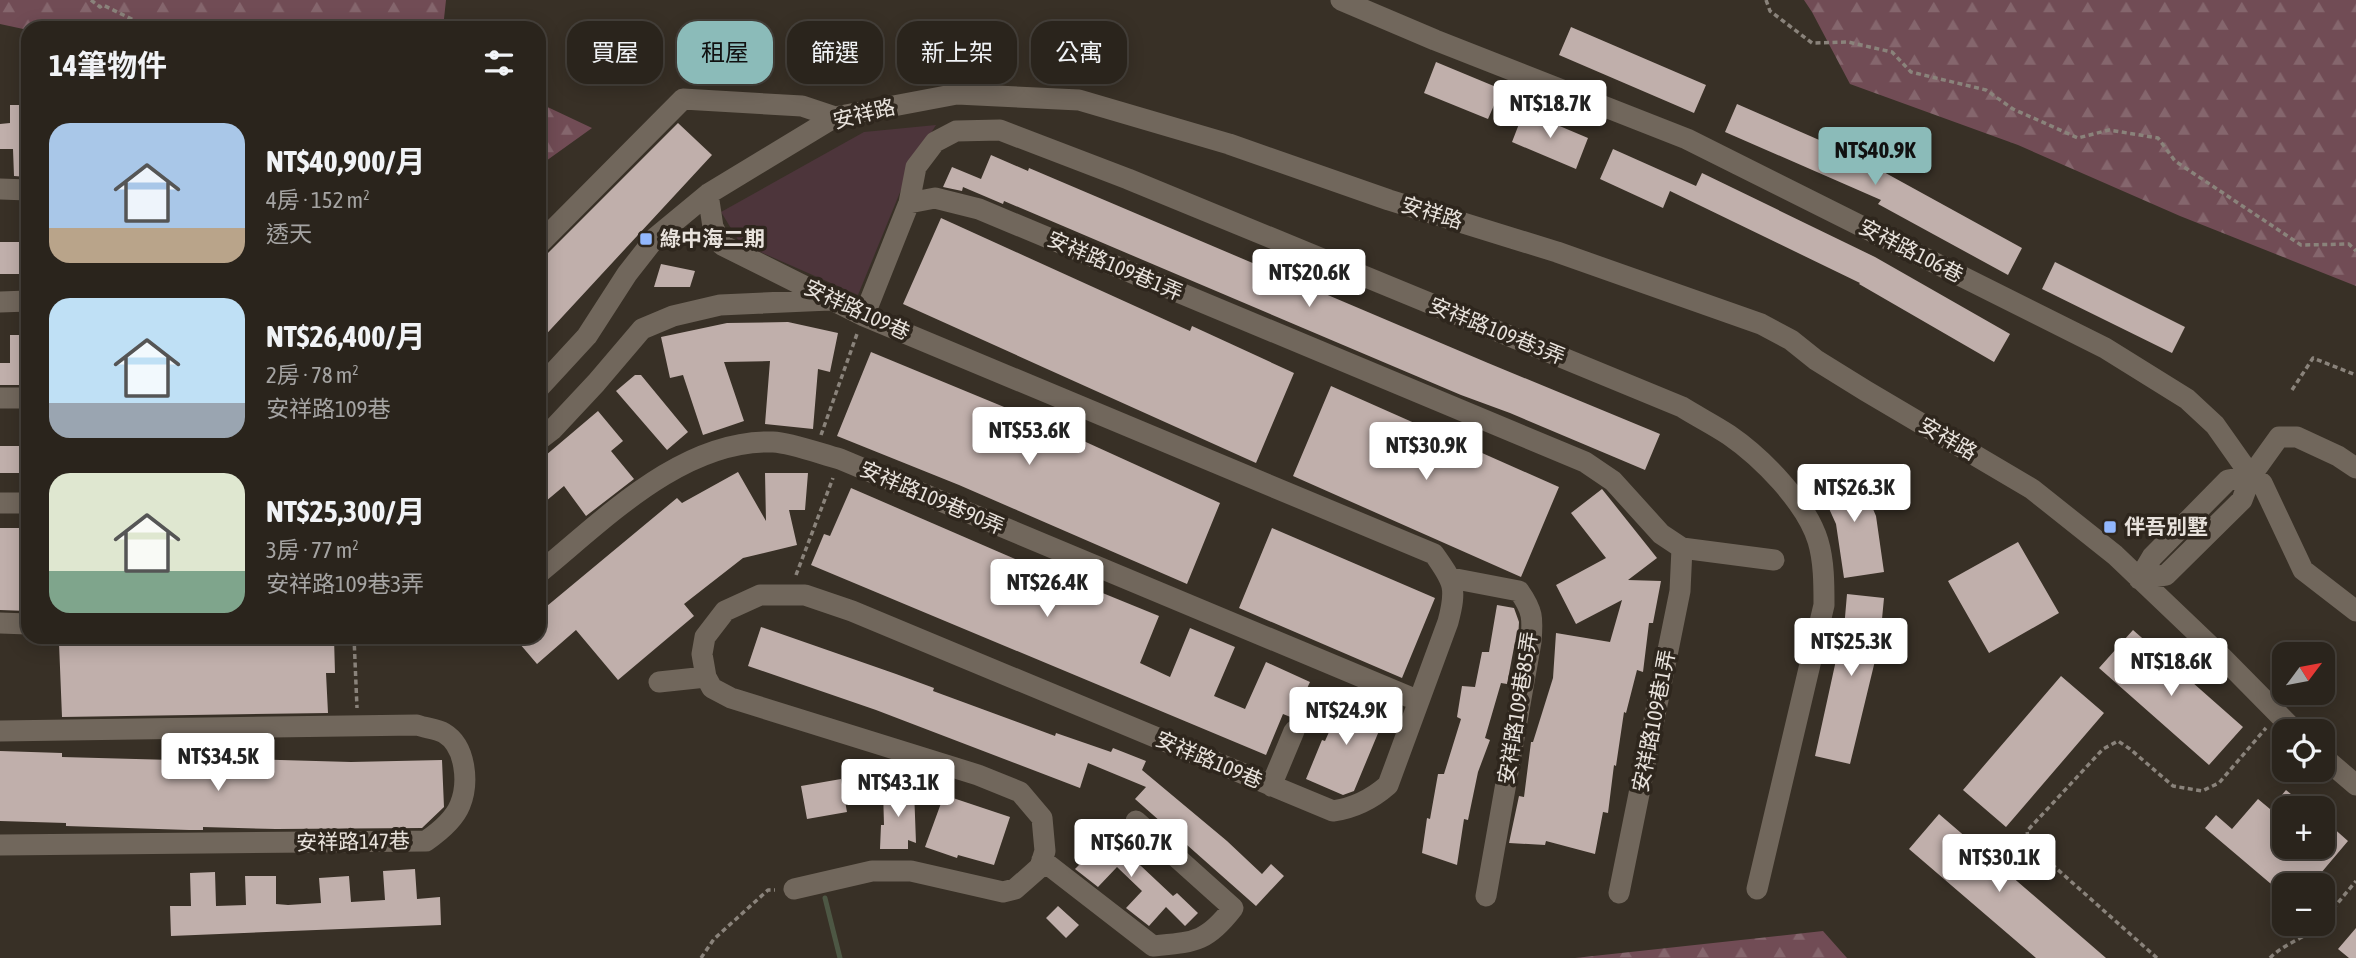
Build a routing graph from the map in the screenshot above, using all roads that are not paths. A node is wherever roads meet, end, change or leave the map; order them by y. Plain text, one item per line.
1 (1341, 0) edge
2 (835, 117) junction
3 (0, 189) edge
4 (21, 190) edge
5 (708, 194) junction
6 (909, 203) junction
7 (546, 237) edge
8 (832, 300) junction
9 (21, 301) edge
10 (0, 302) edge
11 (864, 316) junction
12 (546, 380) edge
13 (0, 398) edge
14 (21, 398) edge
15 (546, 435) edge
16 (2356, 468) edge
17 (2251, 476) junction
18 (0, 503) edge
19 (21, 503) edge
20 (1682, 548) junction
21 (1773, 560) dead end
22 (546, 567) edge
23 (1451, 578) junction
24 (2140, 579) junction
25 (2356, 611) edge
26 (0, 623) edge
27 (21, 624) edge
28 (706, 677) junction
29 (659, 682) dead end
30 (1419, 701) junction
31 (2284, 719) edge
32 (0, 730) edge
33 (1294, 731) dead end
34 (2335, 767) edge
35 (2356, 785) edge
36 (1271, 786) junction
37 (1136, 821) dead end
38 (0, 845) edge
39 (1042, 860) junction
40 (794, 889) road end
41 (1756, 889) dead end
42 (1619, 893) dead end
43 (1486, 896) dead end

1 - 17 street, 安祥路106巷
2 - 5 street, 安祥路
2 - 7 street
2 - 24 street, 安祥路
3 - 4 street
5 - 8 street, 安祥路109巷
5 - 12 street, 安祥路
6 - 11 street, 安祥路109巷3弄
6 - 20 street, 安祥路109巷1弄
6 - 41 street, 安祥路109巷3弄
8 - 11 street, 安祥路109巷
8 - 15 street
9 - 10 street
11 - 23 street, 安祥路109巷
13 - 14 street
16 - 17 street
17 - 24 street
17 - 25 street, 安祥路106巷
18 - 19 street
20 - 21 street
20 - 42 street, 安祥路109巷1弄
22 - 30 street, 安祥路109巷90弄
23 - 30 street, 安祥路109巷
23 - 43 street, 安祥路109巷85弄
24 - 31 street, 安祥路
26 - 27 street
28 - 29 street
28 - 36 street, 安祥路109巷
28 - 39 street
30 - 36 street, 安祥路109巷
32 - 38 street, 安祥路147巷
33 - 36 street
34 - 35 street
37 - 39 street
39 - 40 street

